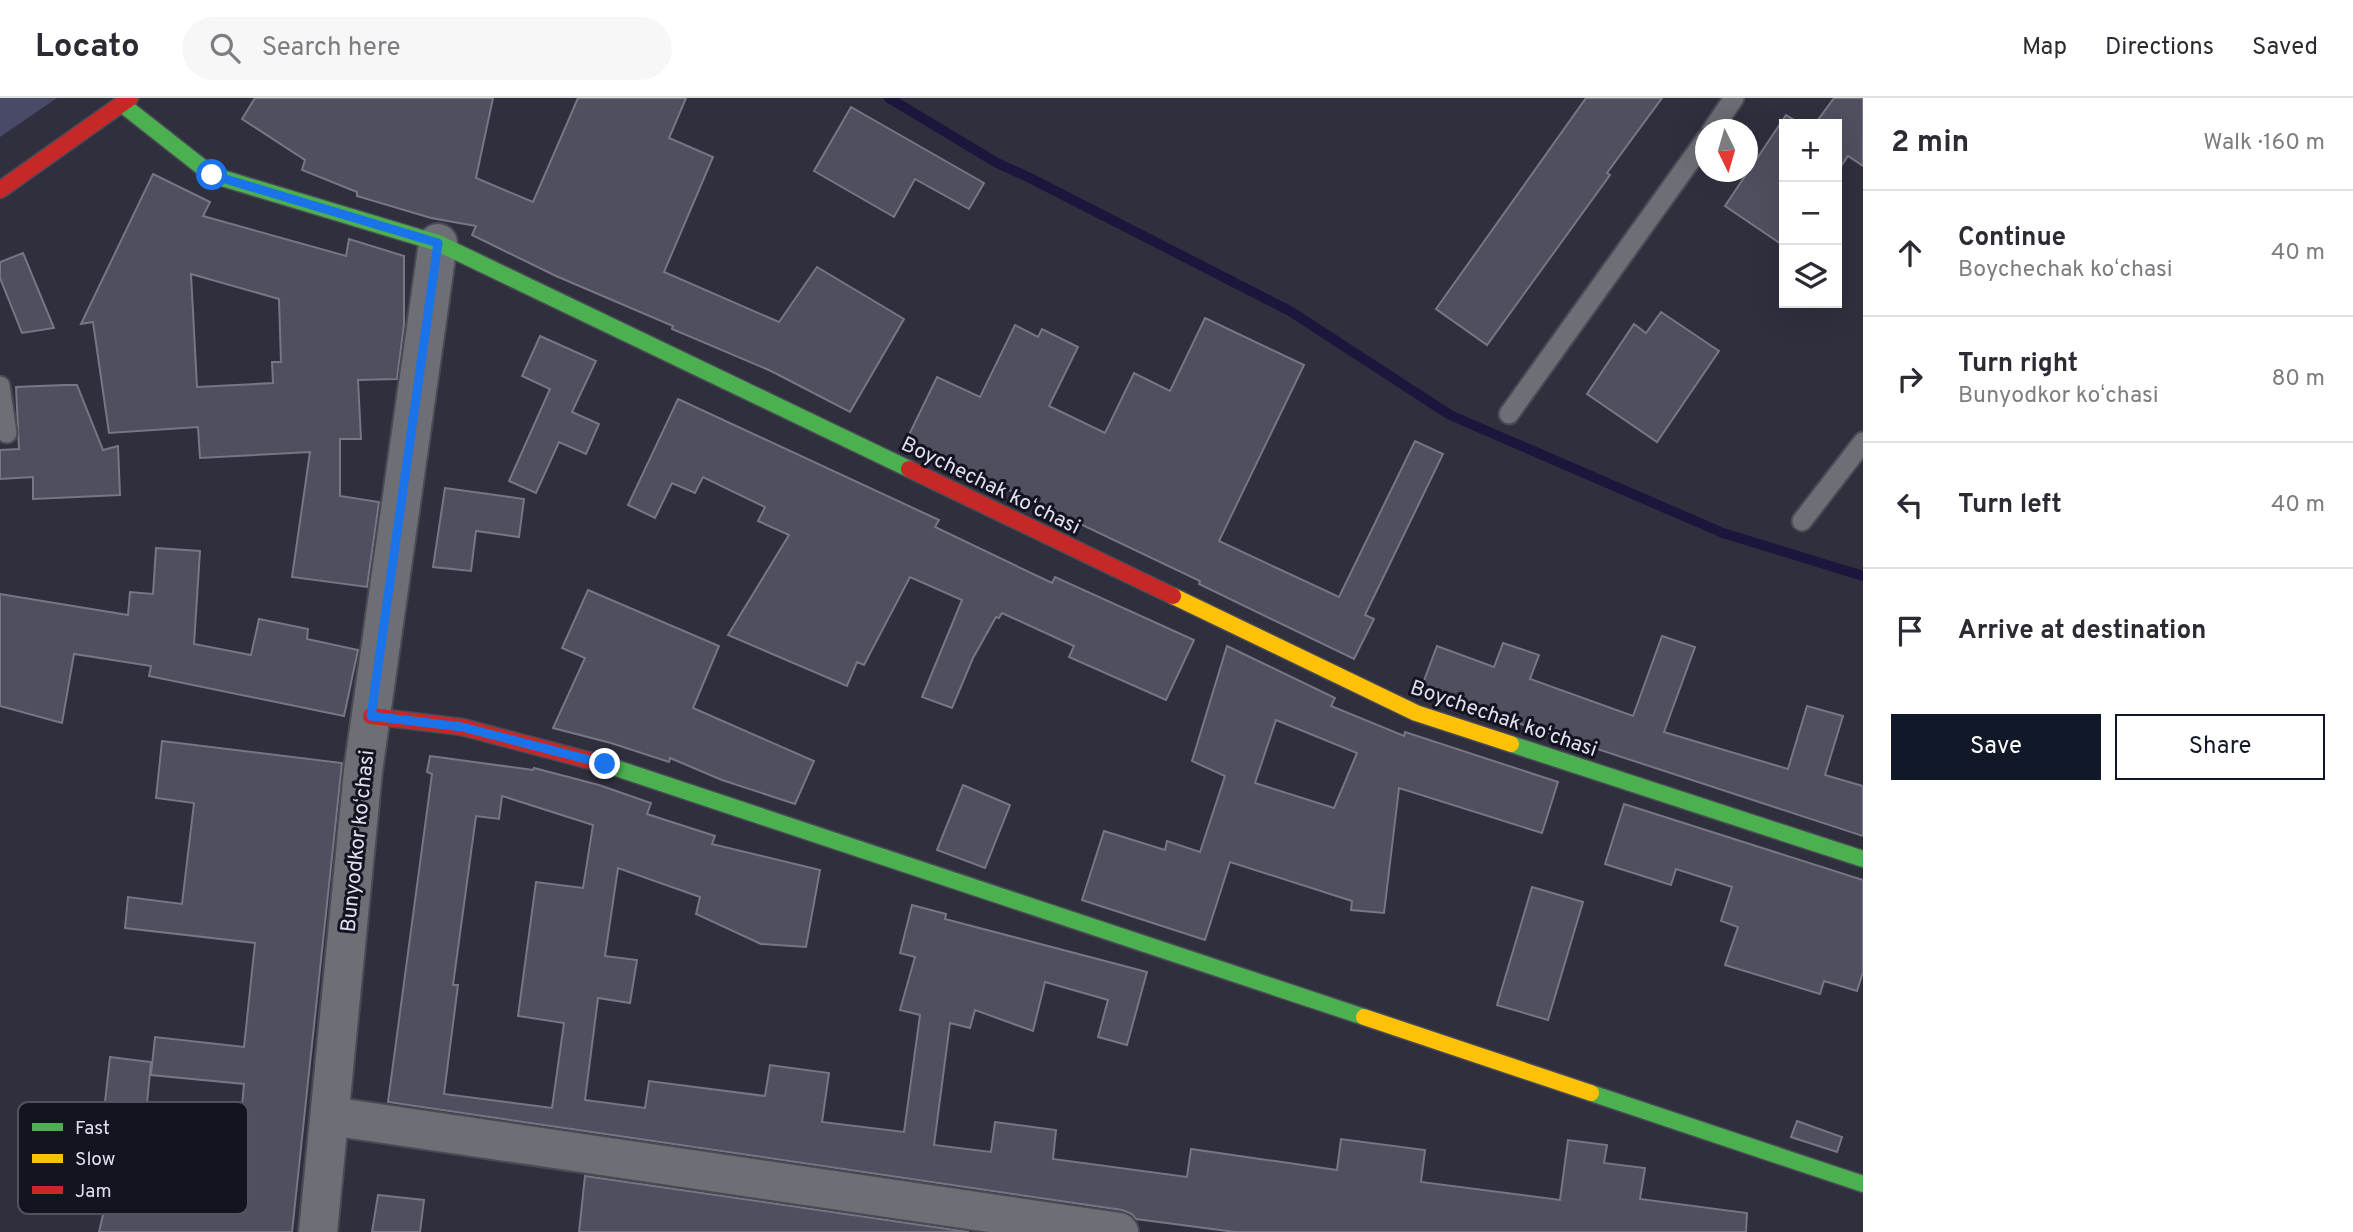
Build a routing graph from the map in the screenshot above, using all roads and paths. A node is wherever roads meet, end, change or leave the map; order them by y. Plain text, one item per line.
1 (1734, 98) edge
2 (127, 102) edge
3 (1720, 119) edge
4 (1695, 154) edge
5 (0, 190) edge
6 (438, 243) junction
7 (0, 386) edge
8 (1509, 414) dead end
9 (7, 433) dead end
10 (1863, 442) edge
11 (1802, 521) dead end
12 (371, 716) junction
13 (1863, 859) edge
14 (330, 1116) junction
15 (1863, 1184) edge
16 (318, 1232) edge
17 (1119, 1232) edge

1 - 3 lane
2 - 5 street
2 - 6 street, Boychechak koʻchasi
4 - 8 lane
6 - 12 street, Bunyodkor koʻchasi
6 - 13 street, Boychechak koʻchasi
7 - 9 lane
10 - 11 lane
12 - 14 street, Bunyodkor koʻchasi
12 - 15 street
14 - 16 street, Bunyodkor koʻchasi
14 - 17 street

